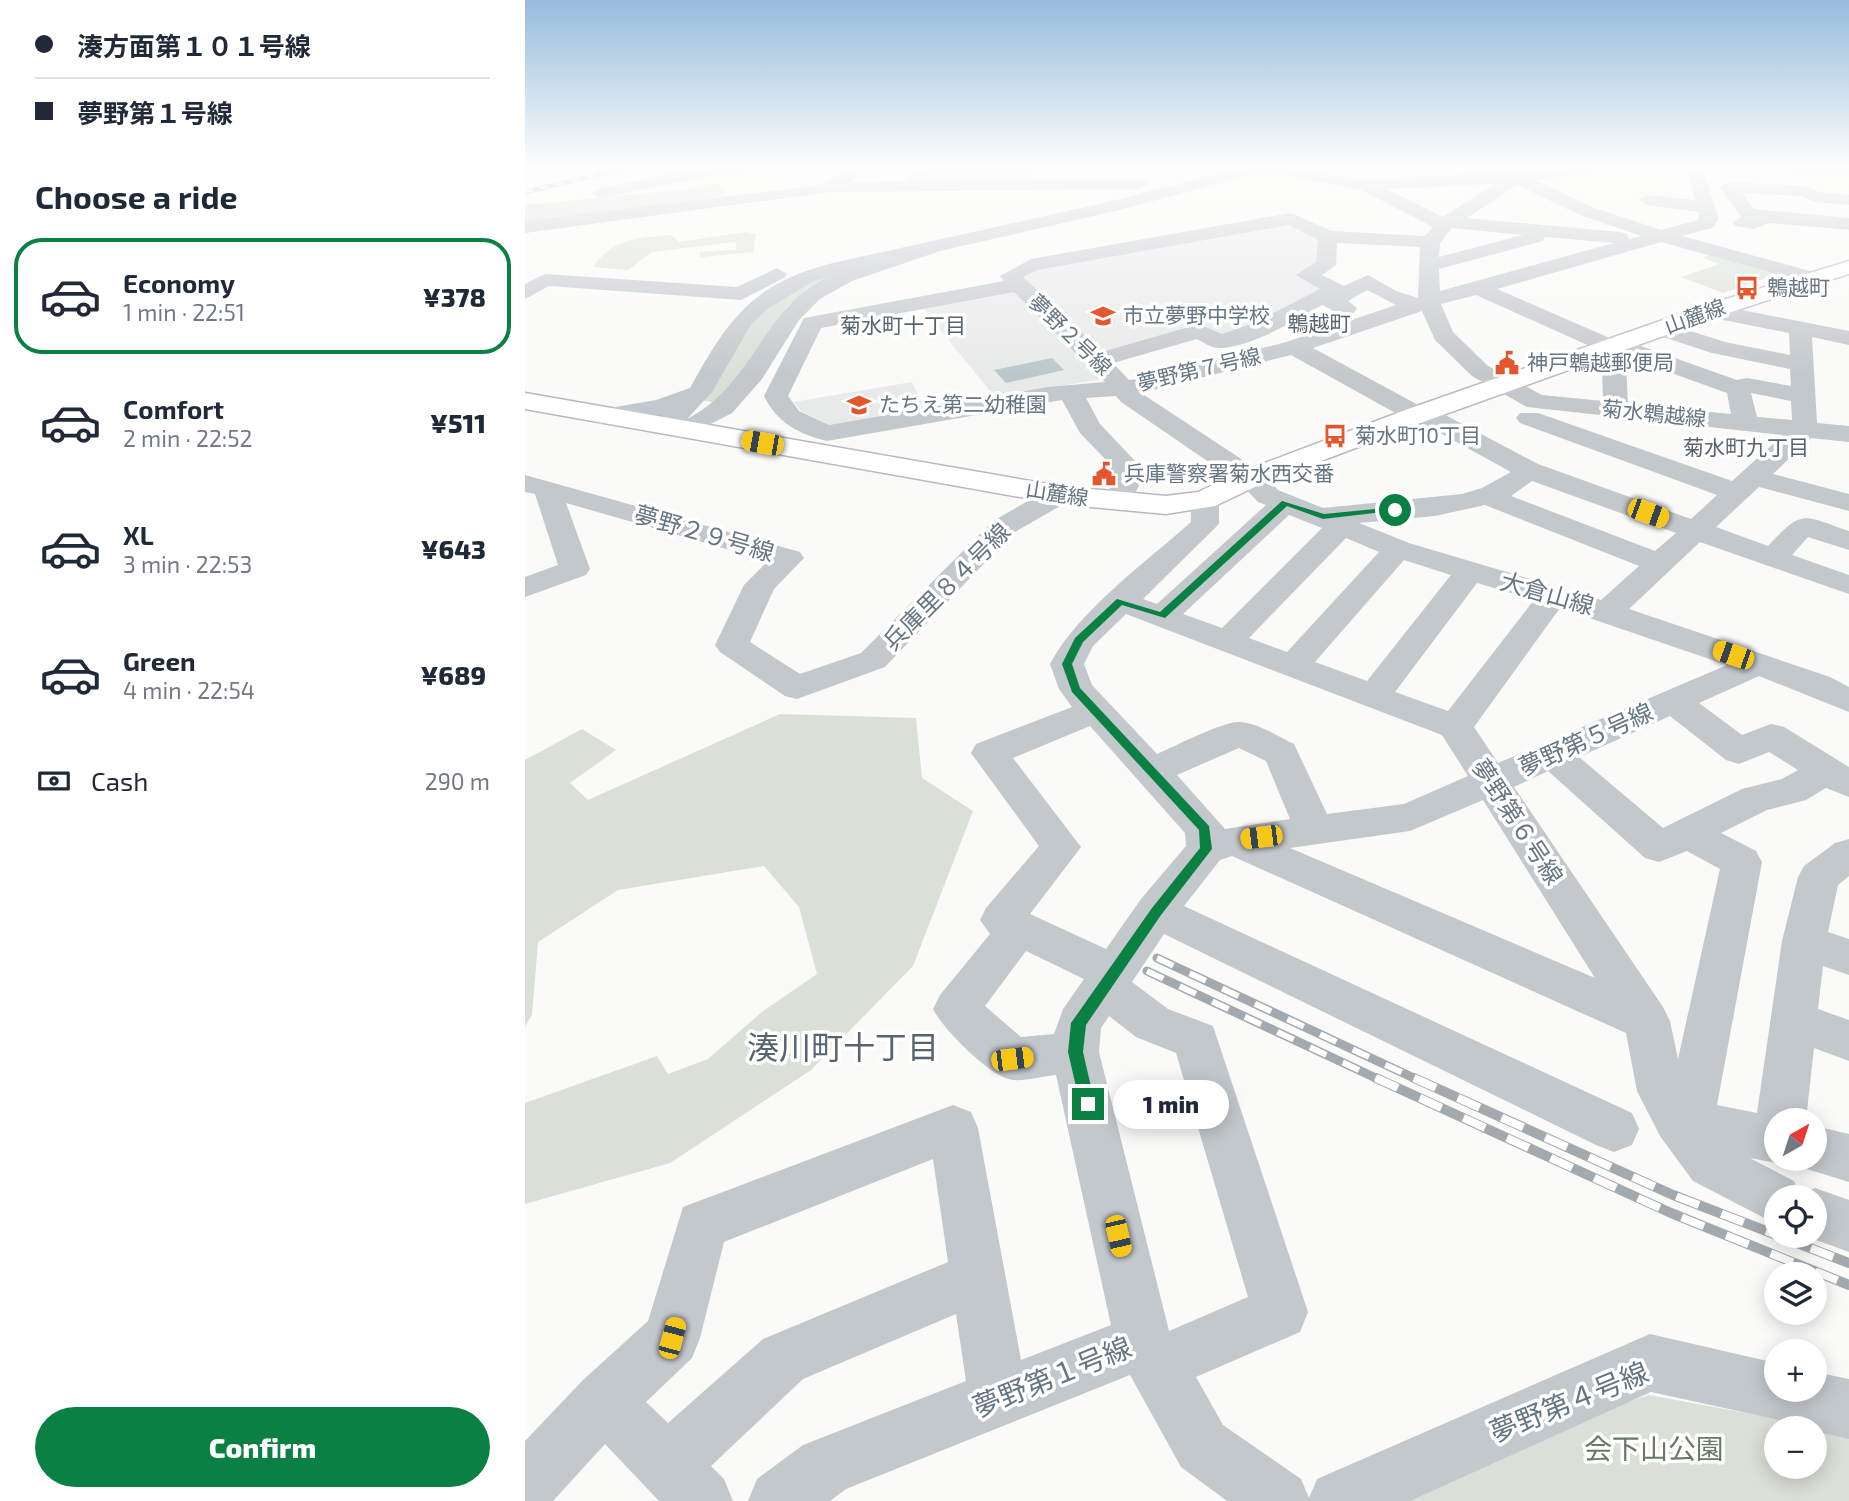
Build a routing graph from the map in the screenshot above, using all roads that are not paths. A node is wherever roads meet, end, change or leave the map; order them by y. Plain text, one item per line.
1 (910, 237) edge
2 (974, 237) edge
3 (1189, 237) edge
4 (1328, 237) edge
5 (1329, 237) edge
6 (1393, 237) edge
7 (1434, 237) edge
8 (1536, 237) edge
9 (1639, 237) edge
10 (1657, 237) edge
11 (1834, 237) edge
12 (1396, 240) junction
13 (1839, 241) dead end
14 (1430, 242) junction
15 (932, 248) junction
16 (1429, 266) junction
17 (1825, 267) edge
18 (1017, 285) junction
19 (1476, 287) junction
20 (525, 293) edge
21 (1423, 303) junction
22 (1710, 311) junction
23 (1372, 320) junction
24 (1662, 328) junction
25 (1800, 330) junction
26 (1849, 338) edge
27 (1294, 347) junction
28 (1605, 349) junction
29 (765, 358) junction
30 (1096, 361) junction
31 (1801, 364) junction
32 (1680, 368) junction
33 (1120, 387) junction
34 (1503, 387) junction
35 (1738, 389) junction
36 (700, 392) junction
37 (1070, 393) junction
38 (1803, 396) junction
39 (525, 401) edge
40 (1532, 410) junction
41 (1616, 410) junction
42 (1420, 414) junction
43 (601, 416) junction
44 (1684, 417) junction
45 (891, 421) junction
46 (1746, 423) junction
47 (1805, 429) junction
48 (680, 430) junction
49 (1849, 434) edge
50 (817, 453) junction
51 (858, 459) junction
52 (1528, 470) junction
53 (1251, 478) junction
54 (1746, 485) junction
55 (536, 487) edge
56 (1059, 495) junction
57 (1486, 496) junction
58 (1205, 500) junction
59 (1116, 502) junction
60 (1285, 503) junction
61 (1849, 503) edge
62 (1333, 521) junction
63 (1696, 530) junction
64 (1849, 541) edge
65 (1398, 549) junction
66 (1773, 558) junction
67 (1659, 564) junction
68 (1469, 571) junction
69 (1849, 586) edge
70 (525, 588) edge
71 (1553, 596) junction
72 (1141, 608) junction
73 (1607, 611) junction
74 (1229, 641) junction
75 (873, 660) joint
76 (1758, 664) junction
77 (1293, 666) junction
78 (1374, 696) junction
79 (1673, 701) junction
80 (1849, 701) edge
81 (1095, 711) junction
82 (1455, 727) junction
83 (1552, 754) junction
84 (1151, 771) junction
85 (1837, 778) edge
86 (1492, 783) junction
87 (1315, 830) junction
88 (1687, 833) junction
89 (1220, 845) junction
90 (1849, 854) edge
91 (1156, 911) junction
92 (1019, 930) junction
93 (1804, 942) junction
94 (1849, 957) edge
95 (1108, 978) junction
96 (1793, 1019) junction
97 (1647, 1021) junction
98 (1849, 1041) edge
99 (1076, 1052) junction
100 (1782, 1108) edge
101 (1683, 1121) junction
102 (1614, 1129) dead end
103 (1764, 1138) edge
104 (1827, 1152) edge
105 (1849, 1157) edge
106 (1764, 1193) edge
107 (1827, 1218) edge
108 (1849, 1226) edge
109 (978, 1277) junction
110 (1149, 1353) junction
111 (999, 1398) junction
112 (604, 1401) junction
113 (1849, 1409) edge
114 (684, 1483) edge
115 (525, 1486) edge
116 (779, 1501) edge
117 (1279, 1501) edge
118 (1339, 1501) edge

1 - 20 street
2 - 15 street
3 - 18 street
4 - 30 street
5 - 12 street
6 - 12 street
7 - 14 street
8 - 16 street
9 - 19 street, 夢野第７号線
10 - 17 street
11 - 13 street
12 - 14 street
14 - 16 street
15 - 29 street
15 - 36 street
16 - 21 street
17 - 22 main road, 山麓線
18 - 30 street, 夢野２号線
18 - 45 street
19 - 21 street, 夢野第７号線
19 - 28 street
21 - 23 street, 夢野第７号線
21 - 23 street
21 - 34 street
22 - 24 main road, 山麓線
22 - 25 street
23 - 27 street, 夢野第７号線
24 - 28 main road, 山麓線
24 - 31 street
25 - 26 street
25 - 31 street
27 - 33 street, 夢野第７号線
27 - 42 street
28 - 32 street
28 - 34 main road, 山麓線
28 - 41 street
29 - 48 street
29 - 50 street
30 - 33 street, 夢野２号線
31 - 38 street
32 - 35 street
32 - 44 street
33 - 37 street
33 - 53 street, 夢野第７号線
34 - 40 street, 菊水鵯越線
34 - 42 main road, 山麓線
35 - 38 street
35 - 46 street
36 - 43 street
36 - 48 street
37 - 45 street
37 - 59 street
38 - 47 street
39 - 43 main road, 山麓線
40 - 41 street, 菊水鵯越線
40 - 52 street
40 - 54 street
41 - 44 street, 菊水鵯越線
42 - 52 street
42 - 53 main road, 山麓線
43 - 48 main road, 山麓線
44 - 46 street, 菊水鵯越線
45 - 51 street
46 - 47 street, 菊水鵯越線
47 - 49 street, 菊水鵯越線
47 - 54 street
48 - 50 main road, 山麓線
50 - 51 main road, 山麓線
51 - 56 main road, 山麓線
52 - 57 street
52 - 63 street
53 - 58 main road, 山麓線
53 - 60 street, 大倉山線
54 - 61 street
54 - 63 street
55 - 70 street
55 - 75 street, 夢野２９号線
56 - 59 main road, 山麓線
56 - 75 street, 兵庫里８４号線
57 - 62 street
57 - 67 street
58 - 59 main road, 山麓線
58 - 72 street
60 - 62 street, 大倉山線
60 - 72 street
62 - 65 street, 大倉山線
62 - 74 street
63 - 66 street
63 - 67 street
64 - 66 street
65 - 68 street, 大倉山線
65 - 77 street
66 - 69 street
67 - 73 street
68 - 71 street, 大倉山線
68 - 78 street
71 - 73 street, 大倉山線
71 - 82 street
72 - 74 street
72 - 81 street
73 - 76 street, 大倉山線
74 - 77 street
76 - 79 street, 夢野第５号線
76 - 80 street, 大倉山線
77 - 78 street
78 - 82 street
79 - 83 street, 夢野第５号線
79 - 85 street
81 - 84 street
81 - 92 street
82 - 86 street, 夢野第６号線
83 - 86 street, 夢野第５号線
83 - 88 street
84 - 87 street
84 - 89 street
85 - 88 street
86 - 87 street, 夢野第５号線
86 - 97 street, 夢野第６号線
87 - 89 street, 夢野第５号線
88 - 101 street
89 - 91 street, 夢野第１号線
89 - 97 street
90 - 93 street
91 - 95 street, 夢野第１号線
91 - 102 street
92 - 95 street
92 - 99 street
93 - 94 street
93 - 96 street
95 - 99 street, 夢野第１号線
95 - 110 street
96 - 98 street
96 - 100 street
97 - 101 street, 夢野第６号線
99 - 110 street, 夢野第１号線
101 - 103 street
101 - 106 street, 夢野第６号線
104 - 105 street
107 - 108 street
109 - 111 street
109 - 112 street
109 - 114 street
110 - 111 street, 夢野第１号線
110 - 117 street
111 - 116 street, 夢野第１号線
112 - 114 street
112 - 115 street
113 - 118 street, 夢野第４号線

